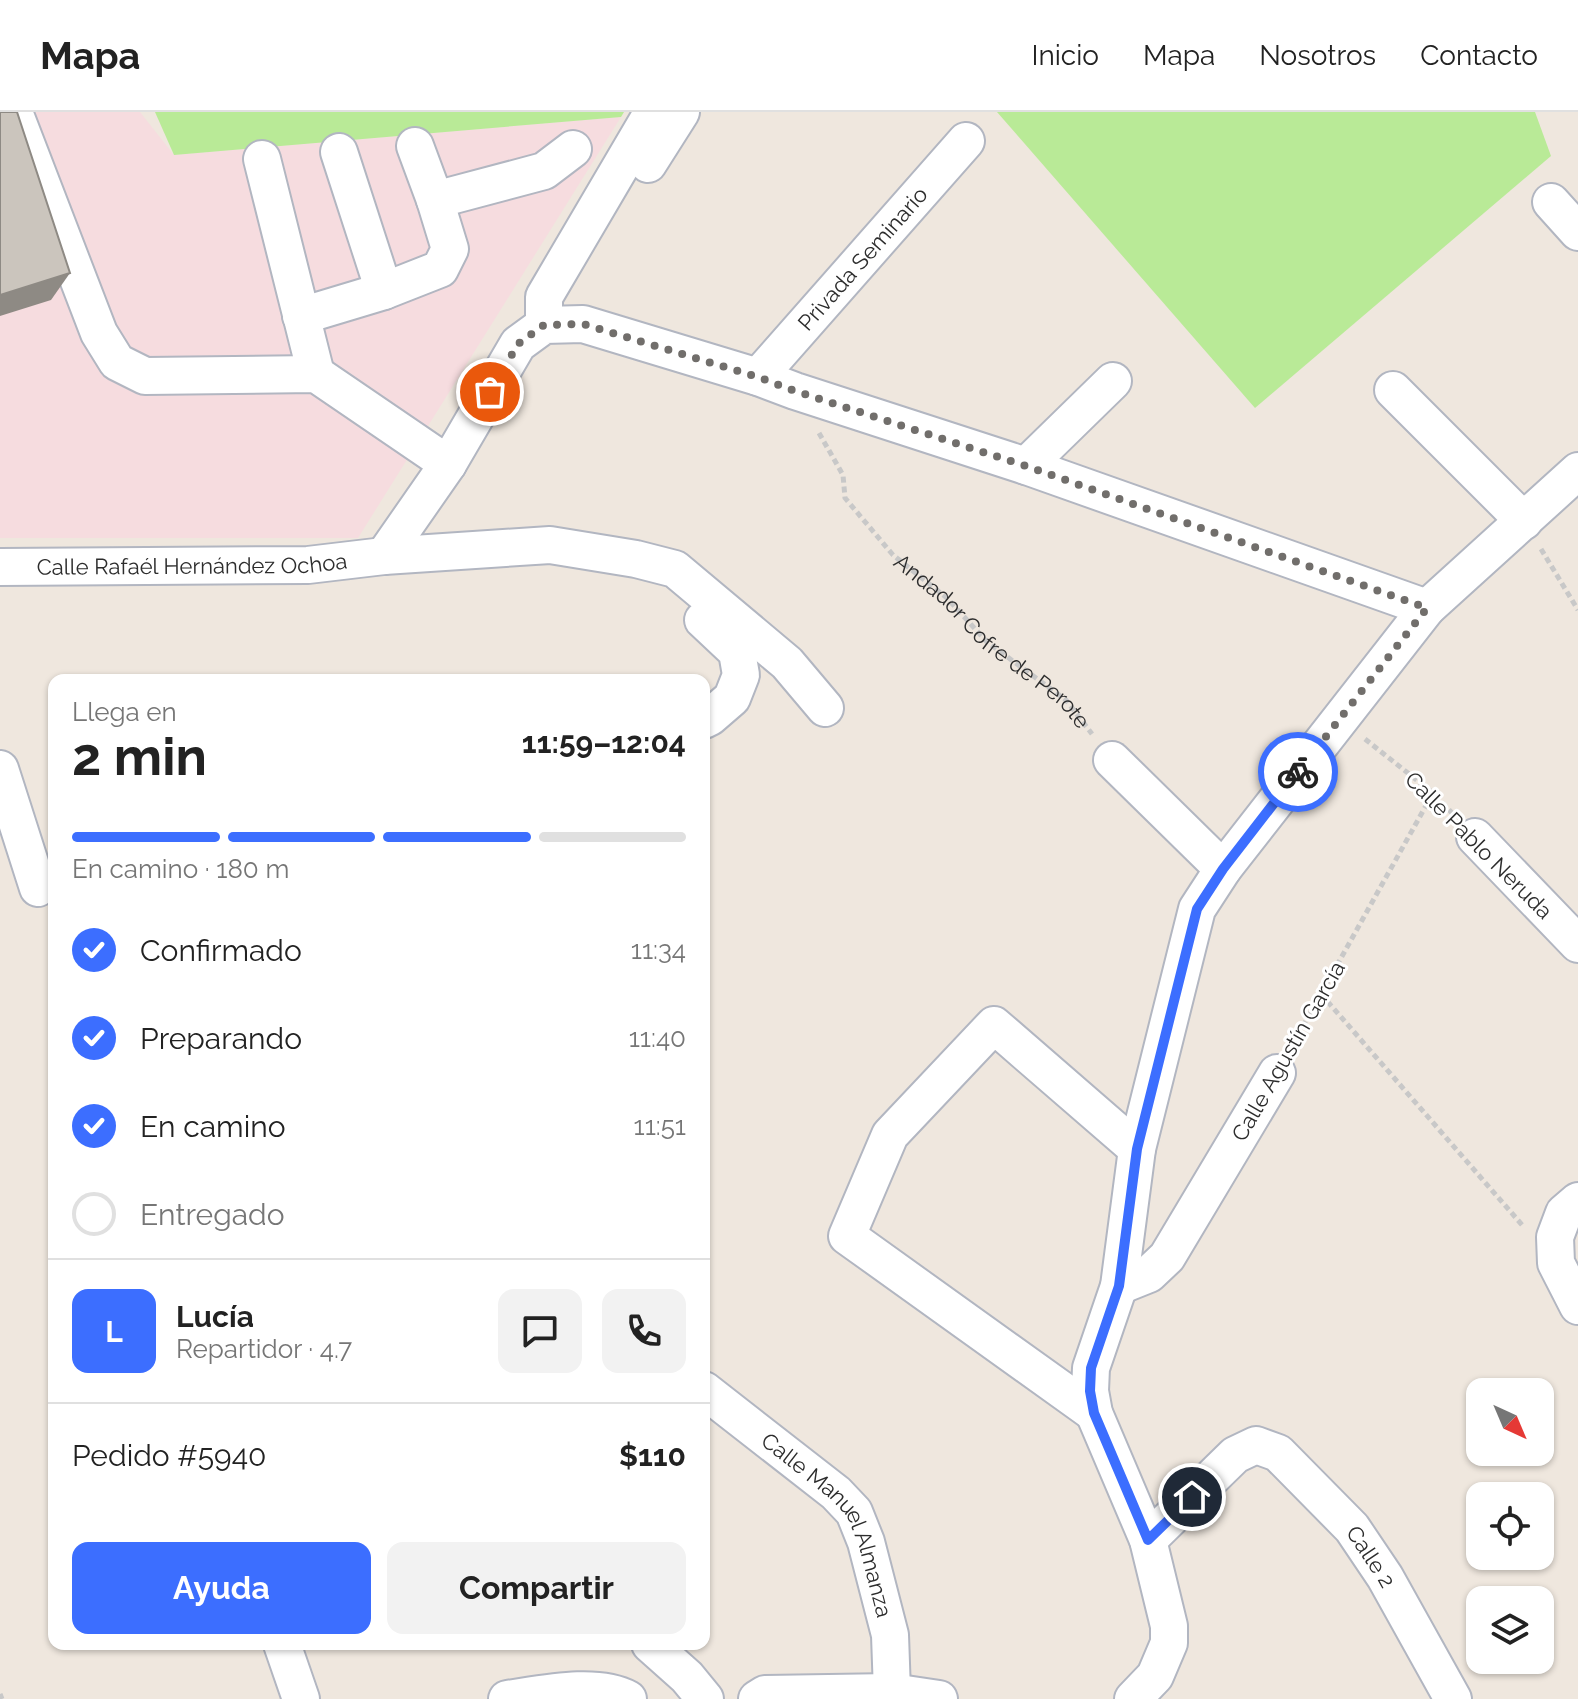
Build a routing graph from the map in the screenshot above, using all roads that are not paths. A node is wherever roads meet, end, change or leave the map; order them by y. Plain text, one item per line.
1 (14, 112) edge
2 (665, 116) edge
3 (966, 141) dead end
4 (415, 146) dead end
5 (573, 149) dead end
6 (339, 152) dead end
7 (262, 159) dead end
8 (435, 200) junction
9 (1551, 202) dead end
10 (1578, 232) edge
11 (384, 291) junction
12 (544, 311) junction
13 (301, 316) junction
14 (316, 374) junction
15 (758, 377) junction
16 (1113, 381) dead end
17 (1393, 390) dead end
18 (448, 464) junction
19 (1026, 466) junction
20 (1578, 471) edge
21 (1524, 521) junction
22 (384, 556) junction
23 (636, 559) junction
24 (0, 567) edge
25 (1427, 608) junction
26 (825, 708) dead end
27 (710, 717) edge
28 (1112, 760) road end
29 (0, 769) edge
30 (1475, 837) road end
31 (1223, 869) junction
32 (38, 888) dead end
33 (1578, 944) edge
34 (1277, 1073) road end
35 (1137, 1149) junction
36 (1578, 1201) edge
37 (1567, 1269) edge
38 (1119, 1286) junction
39 (1578, 1306) edge
40 (710, 1395) edge
41 (1094, 1413) junction
42 (1148, 1540) junction
43 (284, 1650) edge
44 (657, 1650) edge
45 (892, 1692) junction
46 (301, 1699) edge
47 (507, 1699) edge
48 (628, 1699) edge
49 (705, 1699) edge
50 (757, 1699) edge
51 (939, 1699) edge
52 (1133, 1699) edge
53 (1453, 1699) edge

1 - 14 street
2 - 12 street
3 - 15 street, Privada Seminario
4 - 8 street
5 - 8 street
6 - 11 street
7 - 13 street
8 - 11 street
9 - 10 street
11 - 13 street
12 - 15 street
12 - 18 street
13 - 14 street
14 - 18 street
15 - 19 street
16 - 19 street
17 - 21 street
18 - 22 street
19 - 25 street
20 - 21 street
21 - 25 street
22 - 23 street, Calle Rafaél Hernández Ochoa
22 - 24 street, Calle Rafaél Hernández Ochoa
23 - 26 street, Calle Rafaél Hernández Ochoa
23 - 27 street
25 - 31 street
28 - 31 street
29 - 32 street
30 - 33 street, Calle Pablo Neruda
31 - 35 street
34 - 38 street, Calle Agustín García
35 - 38 street
35 - 41 street
36 - 37 street
37 - 39 street
38 - 41 street
40 - 45 street, Calle Manuel Almanza
41 - 42 street
42 - 52 street
42 - 53 street, Calle 2
43 - 46 street
44 - 49 street
45 - 50 street
45 - 51 street
47 - 48 street

